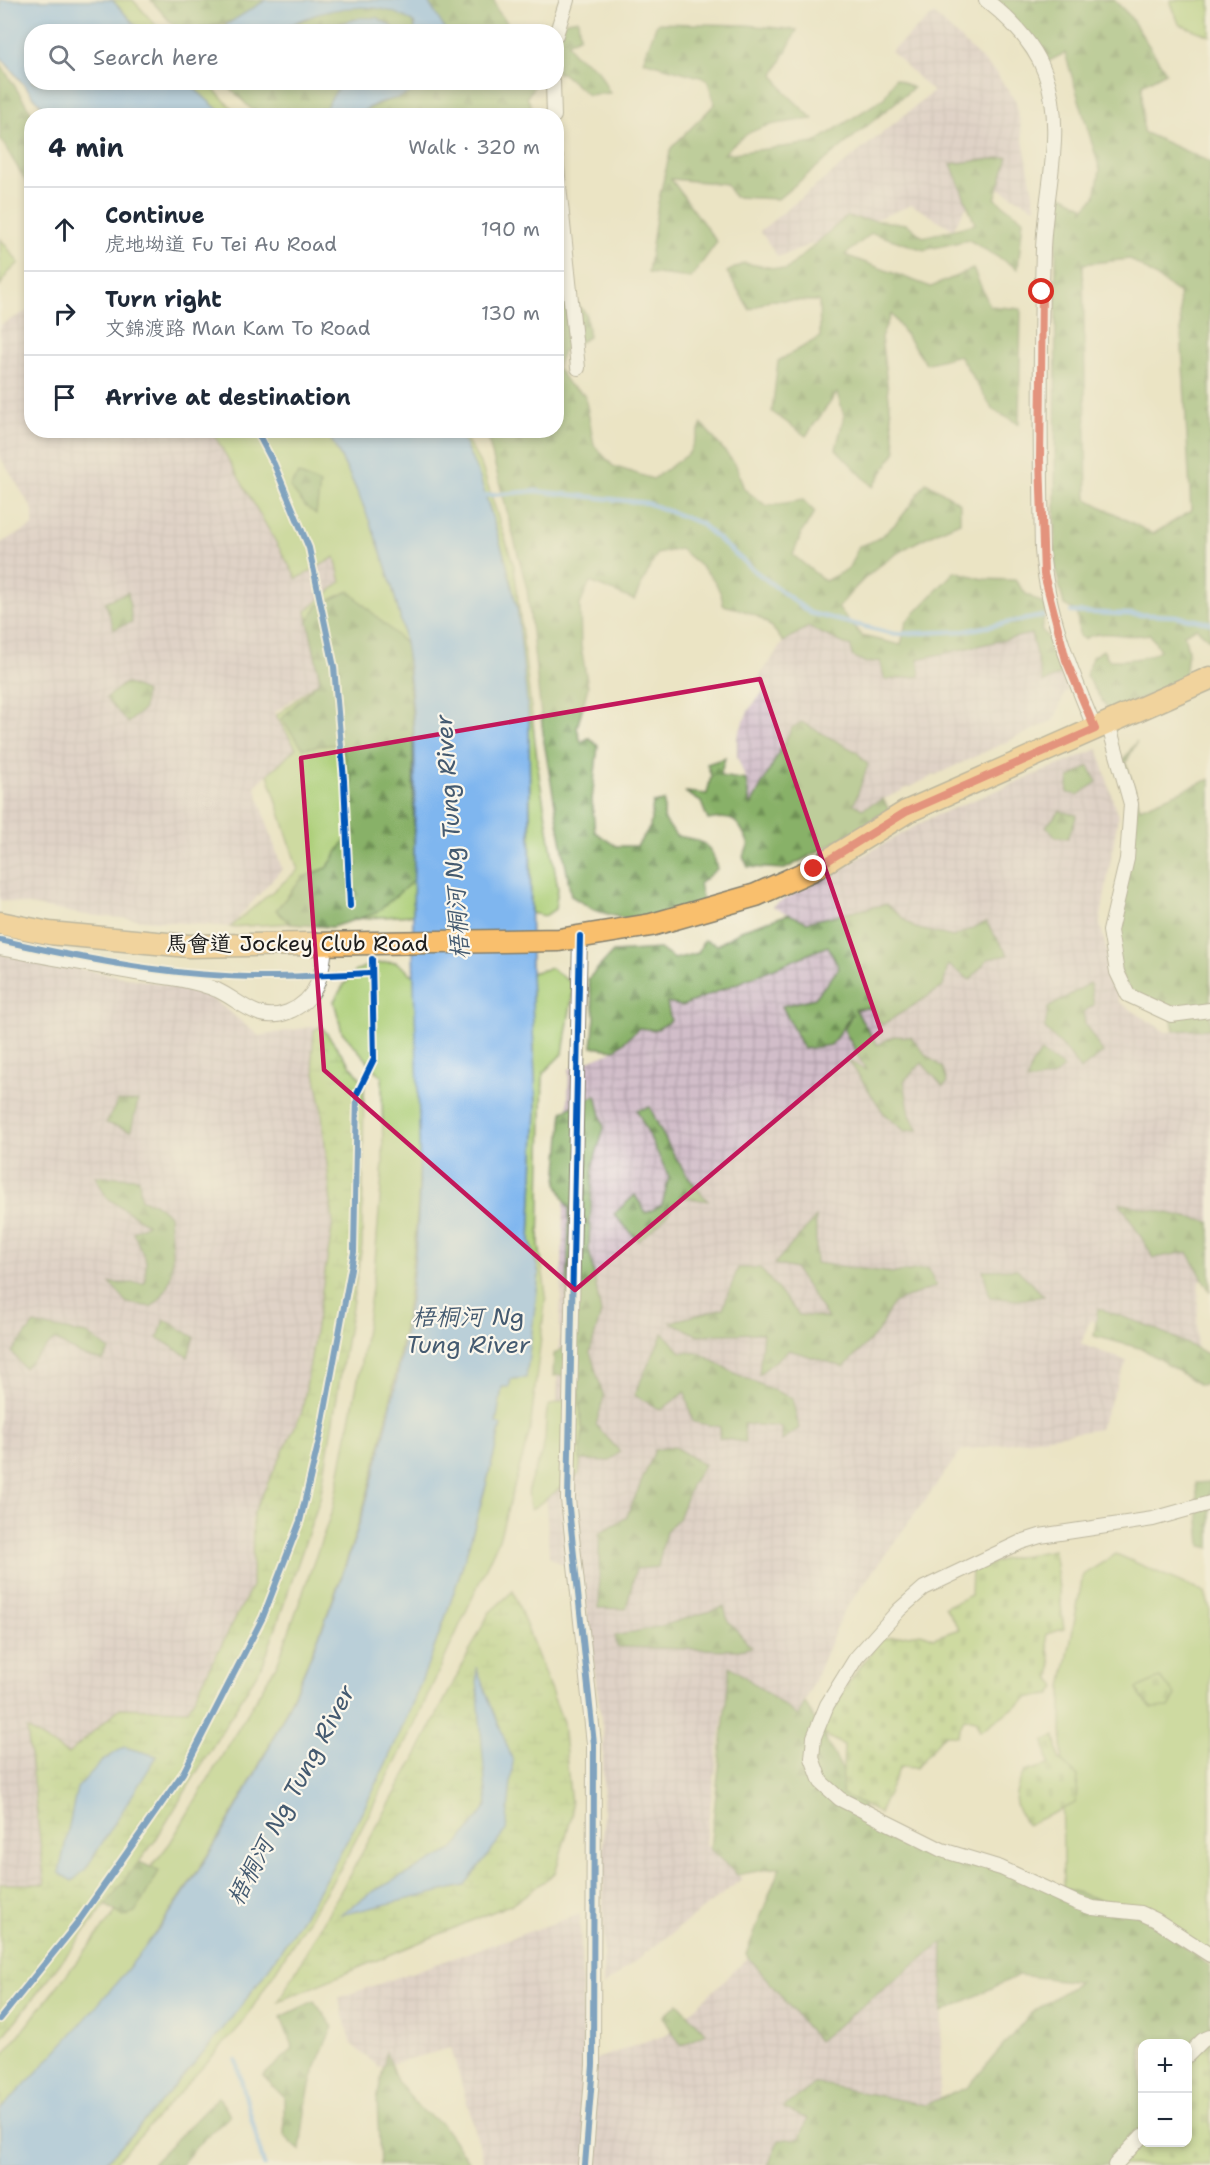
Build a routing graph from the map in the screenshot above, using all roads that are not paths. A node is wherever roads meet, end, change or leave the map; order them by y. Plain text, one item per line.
1 (567, 0) edge
2 (986, 0) edge
3 (559, 24) edge
4 (553, 90) edge
5 (554, 108) edge
6 (564, 234) edge
7 (578, 369) dead end
8 (1210, 678) edge
9 (1102, 726) junction
10 (0, 923) edge
11 (569, 938) junction
12 (325, 944) junction
13 (0, 948) edge
14 (1210, 1010) edge
15 (1210, 1503) edge
16 (1210, 1955) edge
17 (1210, 2037) edge
18 (1192, 2051) edge
19 (1138, 2141) edge
20 (585, 2165) edge
21 (1115, 2165) edge

1 - 3 street
2 - 9 street
4 - 5 street
6 - 7 street
8 - 9 main road, 馬會道 Jockey Club Road
9 - 11 main road, 馬會道 Jockey Club Road
9 - 14 street
10 - 12 main road, 馬會道 Jockey Club Road
11 - 12 main road, 馬會道 Jockey Club Road
11 - 20 street
12 - 13 street
15 - 16 street
17 - 18 street
19 - 21 street

